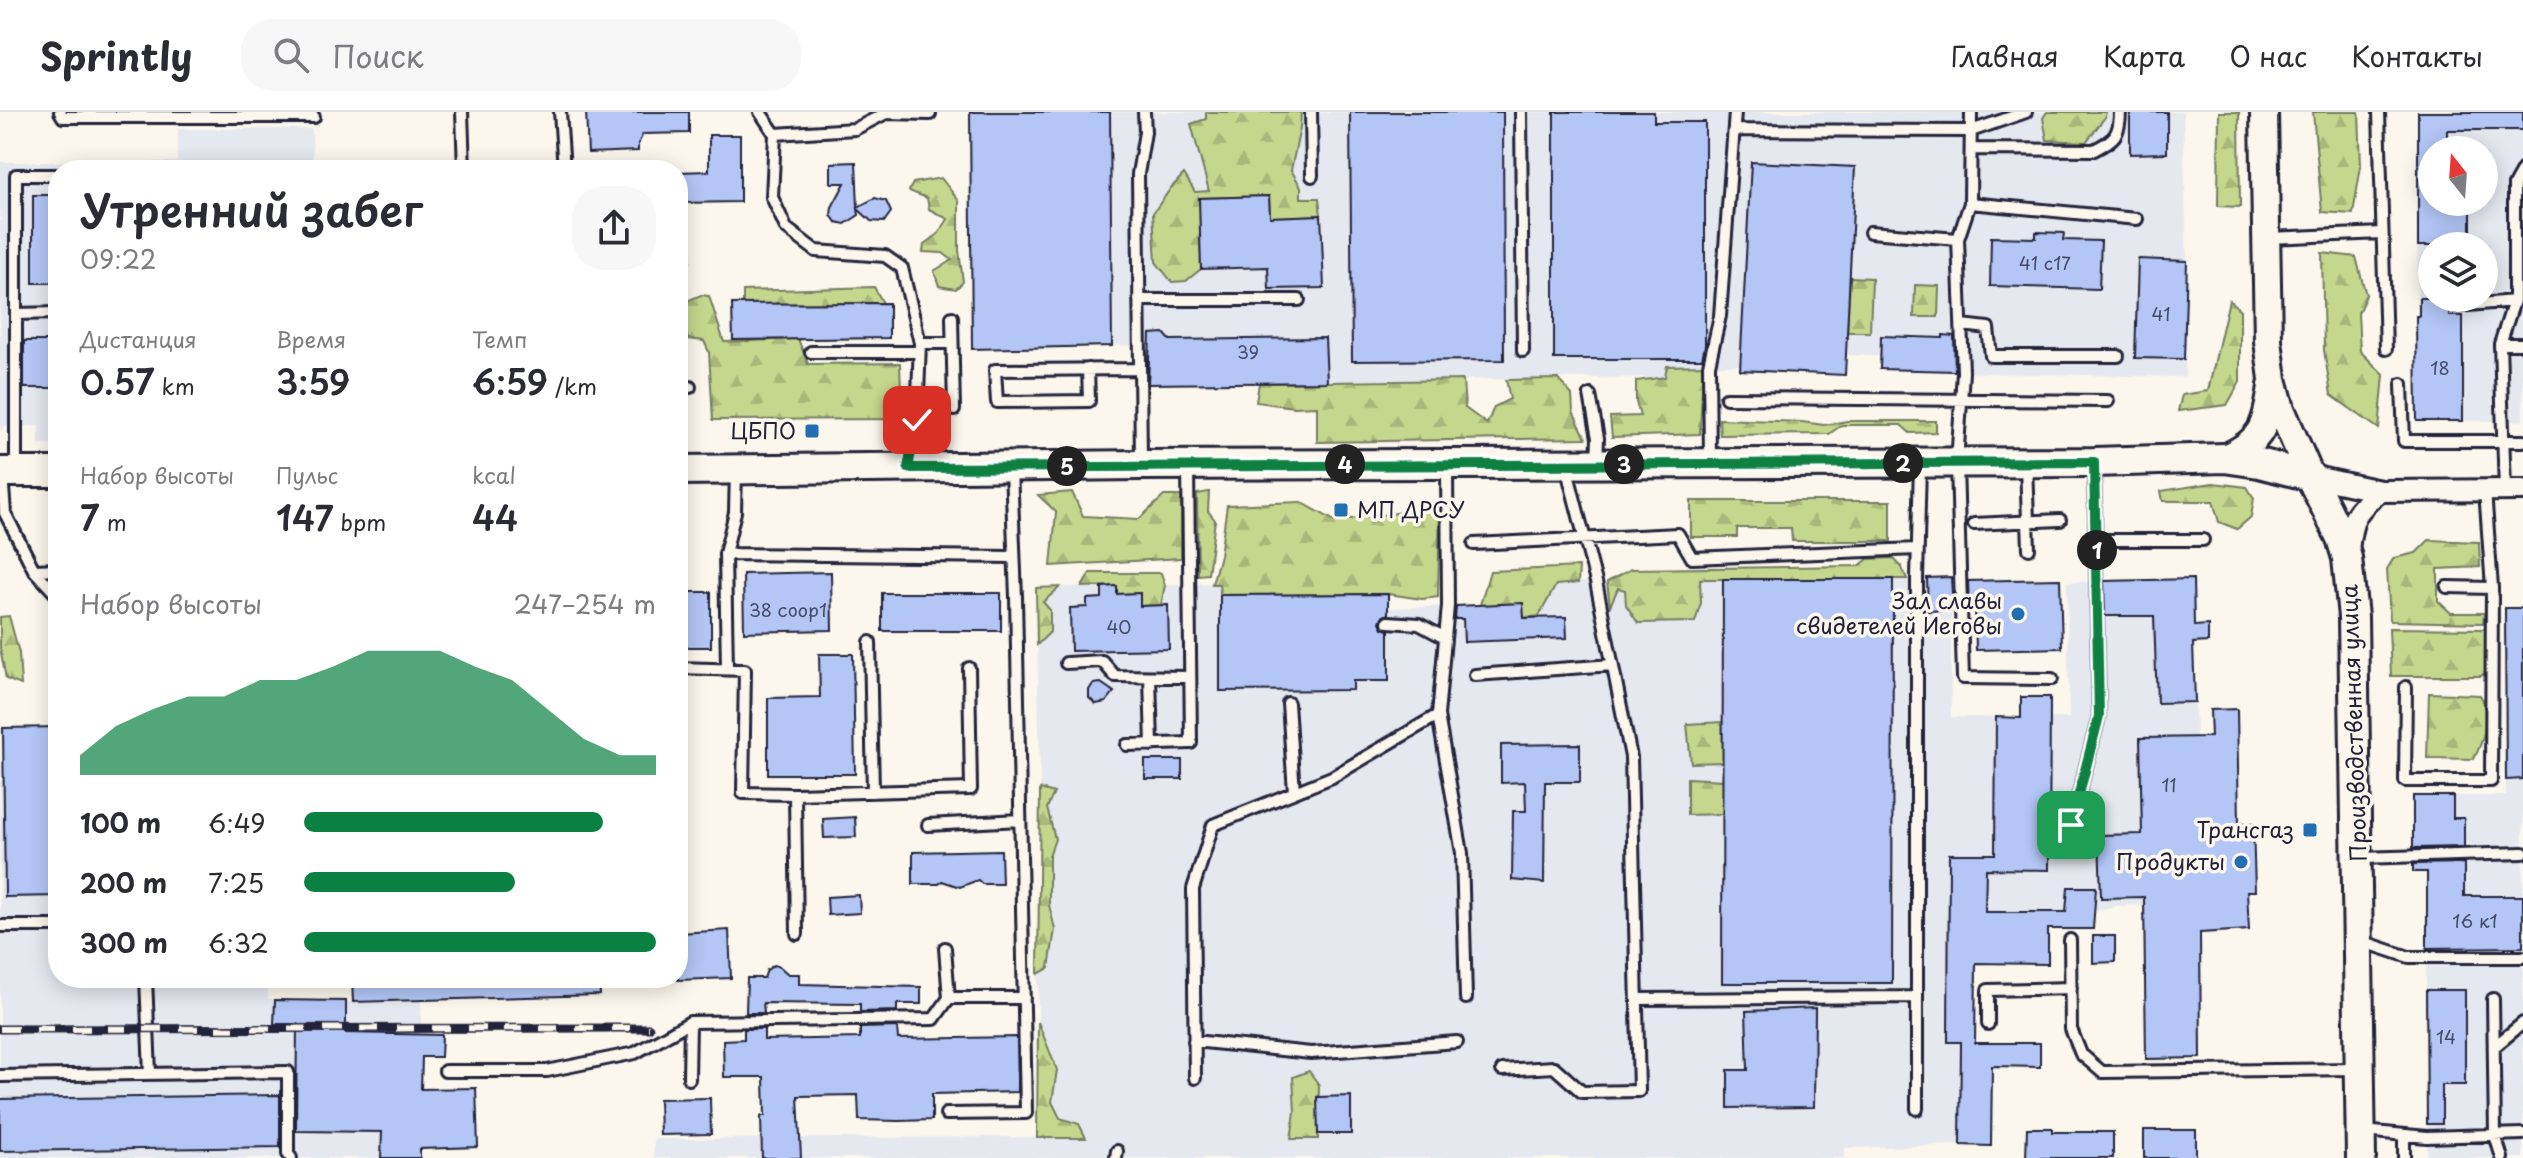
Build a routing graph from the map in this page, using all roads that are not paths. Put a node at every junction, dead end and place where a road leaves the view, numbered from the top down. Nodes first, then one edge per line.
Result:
1 (60, 112) edge
2 (462, 112) edge
3 (560, 112) edge
4 (760, 112) edge
5 (1144, 112) edge
6 (1311, 112) edge
7 (1521, 112) edge
8 (1735, 112) edge
9 (1971, 112) edge
10 (2026, 112) edge
11 (2120, 112) edge
12 (2264, 112) edge
13 (2379, 112) edge
14 (930, 114) dead end
15 (314, 117) dead end
16 (1734, 130) junction
17 (1971, 131) junction
18 (775, 134) junction
19 (1971, 149) junction
20 (464, 160) edge
21 (563, 160) edge
22 (2523, 169) edge
23 (48, 175) edge
24 (1312, 176) dead end
25 (1970, 203) junction
26 (2137, 219) dead end
27 (1870, 232) dead end
28 (2382, 233) junction
29 (1958, 239) junction
30 (2266, 239) junction
31 (1139, 300) junction
32 (1299, 300) dead end
33 (2514, 301) junction
34 (2498, 302) edge
35 (48, 313) edge
36 (16, 314) junction
37 (952, 317) dead end
38 (1962, 325) junction
39 (952, 343) junction
40 (2500, 344) junction
41 (2523, 344) edge
42 (919, 347) junction
43 (2386, 349) dead end
44 (1523, 351) dead end
45 (811, 352) dead end
46 (2118, 356) dead end
47 (1088, 369) junction
48 (1140, 369) junction
49 (2273, 379) junction
50 (2402, 384) dead end
51 (1590, 395) dead end
52 (1726, 398) dead end
53 (1962, 398) junction
54 (2108, 401) dead end
55 (954, 410) dead end
56 (2502, 440) junction
57 (2523, 441) edge
58 (2224, 458) junction
59 (2026, 462) junction
60 (2094, 462) junction
61 (1710, 463) junction
62 (1920, 463) junction
63 (1957, 463) junction
64 (1447, 464) junction
65 (1565, 464) junction
66 (1597, 464) junction
67 (1141, 465) junction
68 (1188, 465) junction
69 (1011, 467) junction
70 (908, 468) junction
71 (736, 469) junction
72 (688, 470) edge
73 (6, 472) edge
74 (48, 472) edge
75 (2310, 476) junction
76 (2504, 490) edge
77 (2380, 491) junction
78 (2, 512) edge
79 (2060, 520) dead end
80 (2028, 521) junction
81 (1974, 524) dead end
82 (1584, 538) junction
83 (2097, 540) junction
84 (2203, 540) dead end
85 (1474, 544) dead end
86 (1917, 549) junction
87 (2029, 549) dead end
88 (725, 554) junction
89 (1014, 557) junction
90 (2347, 558) junction
91 (48, 569) edge
92 (34, 570) junction
93 (48, 585) edge
94 (2447, 587) dead end
95 (2492, 588) junction
96 (1388, 622) dead end
97 (1445, 638) junction
98 (870, 642) dead end
99 (1066, 663) dead end
100 (1613, 665) junction
101 (688, 668) edge
102 (969, 668) dead end
103 (727, 669) junction
104 (1475, 675) dead end
105 (1150, 677) junction
106 (1190, 677) junction
107 (2052, 679) dead end
108 (2406, 687) dead end
109 (1288, 703) dead end
110 (1438, 715) junction
111 (1127, 745) dead end
112 (1152, 745) junction
113 (873, 792) junction
114 (1294, 792) junction
115 (795, 794) junction
116 (1020, 820) junction
117 (928, 825) dead end
118 (2071, 825) dead end
119 (2523, 853) edge
120 (2358, 858) junction
121 (0, 926) edge
122 (48, 926) edge
123 (797, 934) dead end
124 (2070, 940) dead end
125 (2359, 940) junction
126 (945, 948) dead end
127 (2523, 957) edge
128 (146, 988) edge
129 (2071, 988) junction
130 (1917, 997) junction
131 (949, 998) junction
132 (1024, 998) junction
133 (1466, 998) dead end
134 (1637, 999) junction
135 (2493, 999) dead end
136 (690, 1022) junction
137 (2523, 1023) edge
138 (1988, 1024) dead end
139 (1194, 1041) junction
140 (1457, 1042) dead end
141 (2494, 1047) junction
142 (2360, 1069) junction
143 (1502, 1070) dead end
144 (445, 1071) dead end
145 (150, 1074) junction
146 (0, 1076) edge
147 (1195, 1078) dead end
148 (689, 1079) dead end
149 (1917, 1109) dead end
150 (946, 1114) dead end
151 (2523, 1134) edge
152 (2404, 1135) junction
153 (2495, 1135) junction
154 (2361, 1144) edge
155 (291, 1158) edge
156 (2404, 1158) edge
157 (2502, 1158) edge

1 - 15 lane
2 - 20 lane
3 - 21 lane
4 - 18 lane
5 - 31 lane
6 - 24 lane
7 - 44 lane
8 - 16 lane
9 - 17 lane
10 - 17 lane
11 - 19 lane
12 - 30 street, Производственная улица
13 - 28 lane
14 - 18 lane
16 - 17 lane
16 - 61 lane
17 - 19 lane
18 - 42 lane
19 - 25 lane
22 - 33 lane
23 - 36 lane
25 - 26 lane
25 - 29 lane
27 - 29 lane
28 - 30 lane
28 - 43 lane
29 - 38 lane
30 - 49 street, Производственная улица
31 - 32 lane
31 - 48 lane
33 - 34 lane
33 - 40 lane
35 - 36 lane
36 - 73 lane
37 - 39 lane
38 - 46 lane
38 - 53 lane
39 - 42 lane
39 - 55 lane
40 - 41 lane
40 - 56 lane
42 - 45 lane
42 - 70 lane
47 - 47 lane
47 - 48 lane
48 - 67 lane
49 - 58 street
49 - 75 street, Производственная улица
50 - 56 lane
51 - 66 lane
52 - 53 lane
53 - 54 lane
53 - 63 lane
56 - 57 lane
56 - 76 lane
58 - 60 main road
58 - 75 main road
59 - 60 main road
59 - 63 main road
59 - 80 lane
60 - 83 lane
61 - 62 main road
61 - 66 main road
62 - 63 main road
62 - 86 lane
63 - 107 lane
64 - 65 main road
64 - 68 main road
64 - 97 lane
65 - 66 main road
65 - 82 lane
67 - 68 main road
67 - 69 main road
68 - 106 lane
69 - 70 main road
69 - 89 lane
70 - 71 main road
71 - 72 main road
71 - 88 lane
73 - 74 main road
73 - 78 lane
75 - 77 street
75 - 90 main road, Производственная улица
76 - 77 street
76 - 95 lane
77 - 90 street
78 - 92 lane
79 - 80 lane
80 - 81 lane
80 - 87 lane
82 - 85 lane
82 - 86 lane
82 - 100 lane
83 - 84 lane
83 - 118 lane
86 - 130 lane
88 - 89 lane
88 - 103 lane
89 - 116 lane
90 - 120 main road, Производственная улица
91 - 92 lane
92 - 93 lane
94 - 95 lane
95 - 108 lane
96 - 97 lane
97 - 110 lane
98 - 113 lane
99 - 105 lane
100 - 104 lane
100 - 134 lane
101 - 103 lane
102 - 113 lane
103 - 115 lane
105 - 106 lane
105 - 112 lane
106 - 112 lane
109 - 114 lane
110 - 114 lane
110 - 133 lane
111 - 112 lane
113 - 115 lane
114 - 139 lane
115 - 123 lane
116 - 117 lane
116 - 132 lane
119 - 120 lane
120 - 125 main road, Производственная улица
121 - 122 lane
124 - 129 lane
125 - 127 lane
125 - 142 main road, Производственная улица
126 - 131 lane
128 - 145 lane
129 - 138 lane
129 - 142 lane
130 - 134 lane
130 - 149 lane
131 - 132 lane
131 - 136 lane
132 - 150 lane
134 - 143 lane
135 - 141 lane
136 - 144 lane
136 - 148 lane
137 - 141 lane
139 - 140 lane
139 - 147 lane
141 - 153 lane
142 - 154 main road, Производственная улица
145 - 146 lane
145 - 155 lane
151 - 153 lane
152 - 153 lane
152 - 154 lane
152 - 156 lane
153 - 157 lane

